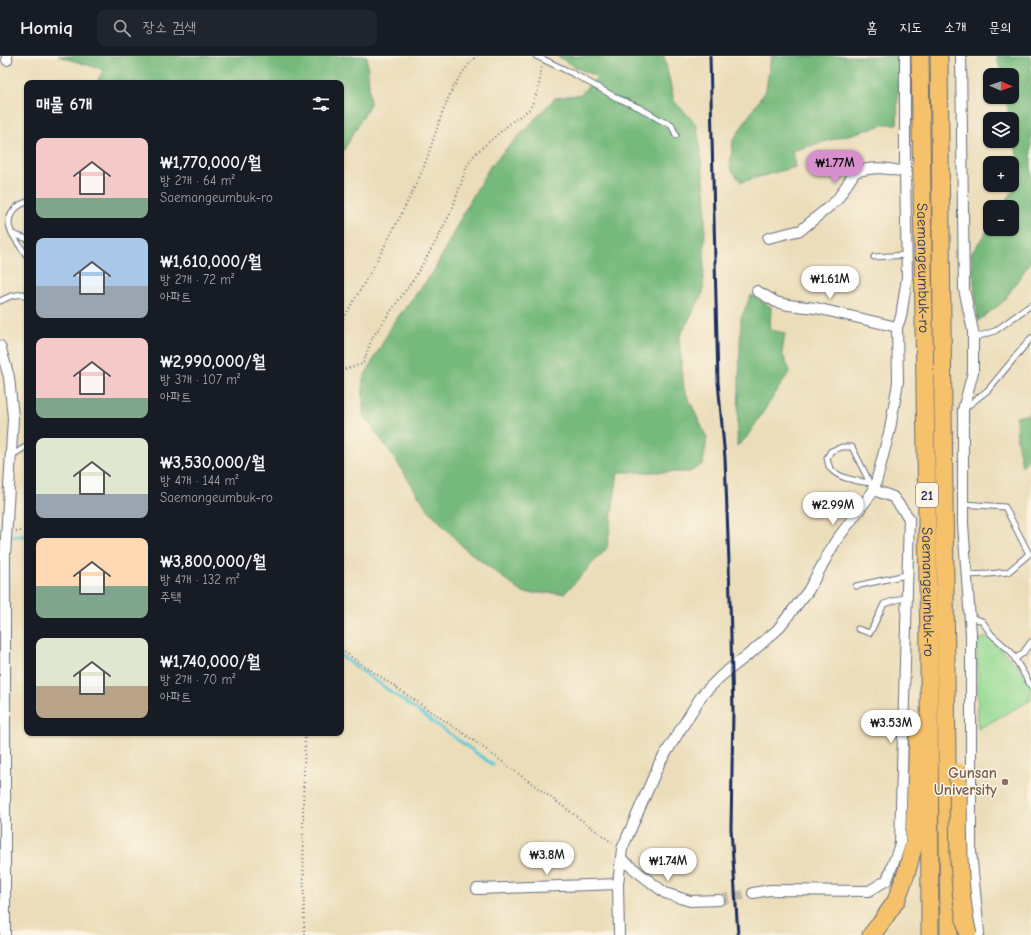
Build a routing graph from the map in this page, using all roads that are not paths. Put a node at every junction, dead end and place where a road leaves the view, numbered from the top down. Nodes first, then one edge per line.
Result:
1 (536, 56) edge
2 (905, 56) edge
3 (920, 56) edge
4 (939, 56) edge
5 (961, 56) edge
6 (676, 135) dead end
7 (905, 172) junction
8 (24, 203) edge
9 (13, 234) junction
10 (24, 238) edge
11 (768, 238) dead end
12 (24, 251) edge
13 (907, 255) junction
14 (874, 257) dead end
15 (757, 291) dead end
16 (24, 294) edge
17 (0, 301) edge
18 (1031, 305) edge
19 (897, 327) junction
20 (973, 338) junction
21 (1031, 338) edge
22 (0, 346) edge
23 (963, 410) junction
24 (24, 448) edge
25 (10, 457) junction
26 (872, 486) junction
27 (963, 504) junction
28 (967, 575) junction
29 (906, 576) junction
30 (856, 586) dead end
31 (906, 598) junction
32 (970, 617) junction
33 (858, 629) dead end
34 (1031, 642) edge
35 (929, 650) junction
36 (1015, 659) junction
37 (1031, 686) edge
38 (946, 698) junction
39 (621, 854) junction
40 (618, 884) junction
41 (477, 889) dead end
42 (753, 893) tunnel mouth
43 (719, 900) tunnel mouth
44 (974, 934) edge
45 (5, 935) edge
46 (619, 935) edge
47 (871, 935) edge
48 (930, 935) edge
49 (949, 935) edge

1 - 6 lane
2 - 7 street
3 - 35 highway, Saemangeumbuk-ro / 21
4 - 38 highway, Saemangeumbuk-ro / 21
5 - 20 street
7 - 11 street
7 - 13 street
8 - 9 lane
9 - 10 lane
9 - 12 lane
13 - 14 lane
13 - 19 street
15 - 19 street
16 - 17 lane
18 - 20 lane
19 - 26 street
20 - 23 street
21 - 23 lane
22 - 25 street
23 - 27 street
24 - 25 lane
25 - 45 street
26 - 26 lane
26 - 29 street
26 - 39 street
27 - 28 street
27 - 28 lane
28 - 32 street
29 - 30 lane
29 - 31 street
31 - 33 lane
31 - 42 street
32 - 36 lane
32 - 44 street
34 - 36 lane
35 - 47 highway
35 - 48 highway, Saemangeumbuk-ro / 21
36 - 37 lane
38 - 44 highway, bridge
38 - 49 highway, Saemangeumbuk-ro / 21
39 - 40 street
39 - 43 street
40 - 41 street
40 - 46 street

